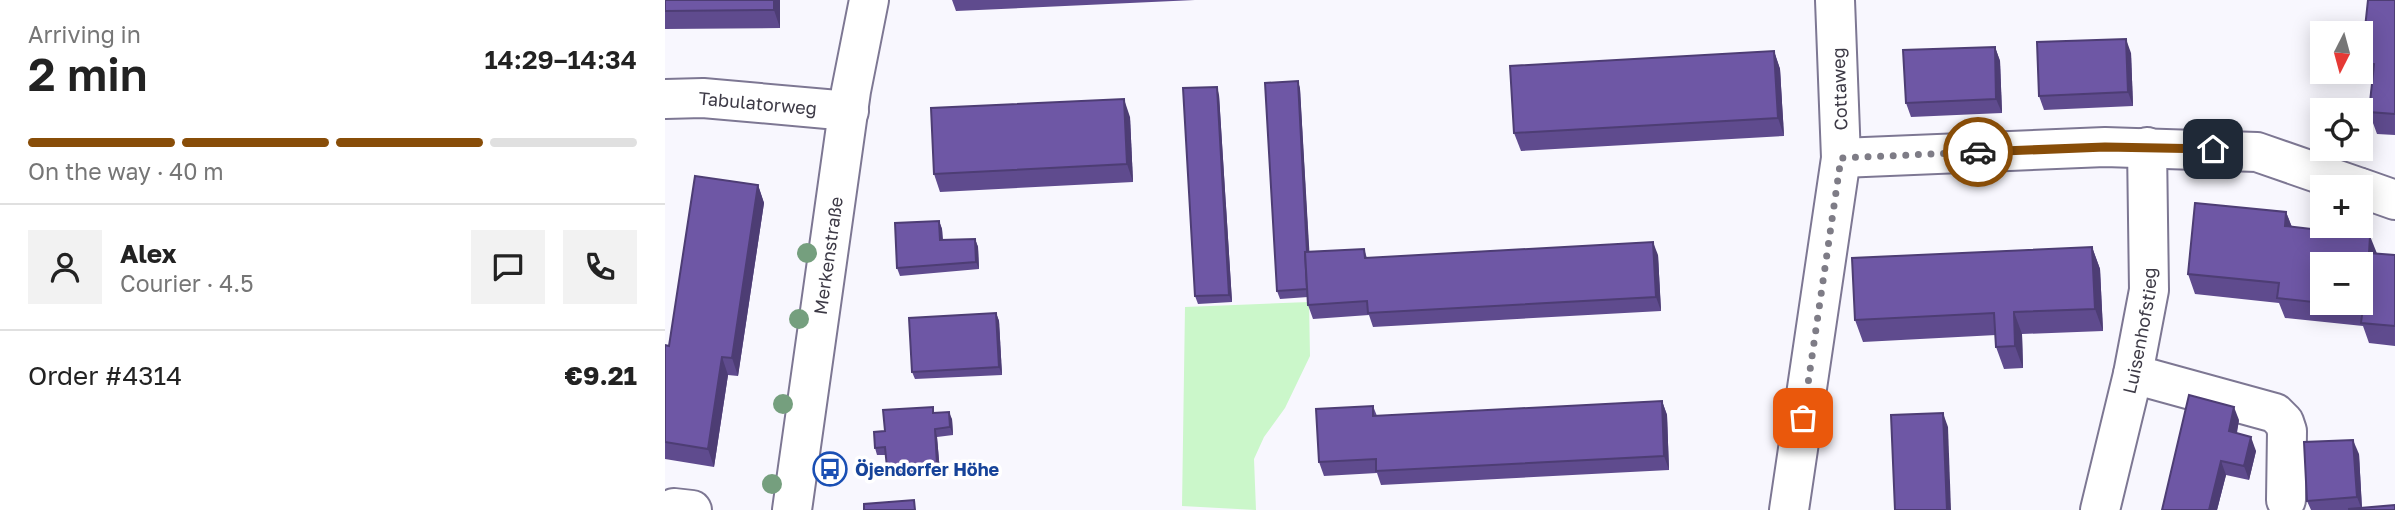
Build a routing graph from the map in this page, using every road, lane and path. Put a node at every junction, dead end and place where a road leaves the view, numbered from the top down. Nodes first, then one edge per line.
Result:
1 (869, 0) edge
2 (1835, 0) edge
3 (665, 99) edge
4 (849, 111) junction
5 (2147, 147) junction
6 (1841, 158) junction
7 (2322, 175) edge
8 (2373, 193) edge
9 (2395, 200) edge
10 (2133, 374) junction
11 (2286, 500) dead end
12 (792, 510) edge
13 (1789, 510) edge
14 (2100, 510) edge

1 - 4 street, Merkenstraße
2 - 6 street, Cottaweg
3 - 4 street, Tabulatorweg
4 - 12 street, Merkenstraße
5 - 6 street
5 - 7 street
5 - 10 street, Luisenhofstieg
6 - 13 street, Cottaweg
8 - 9 street
10 - 11 street
10 - 14 street, Luisenhofstieg

